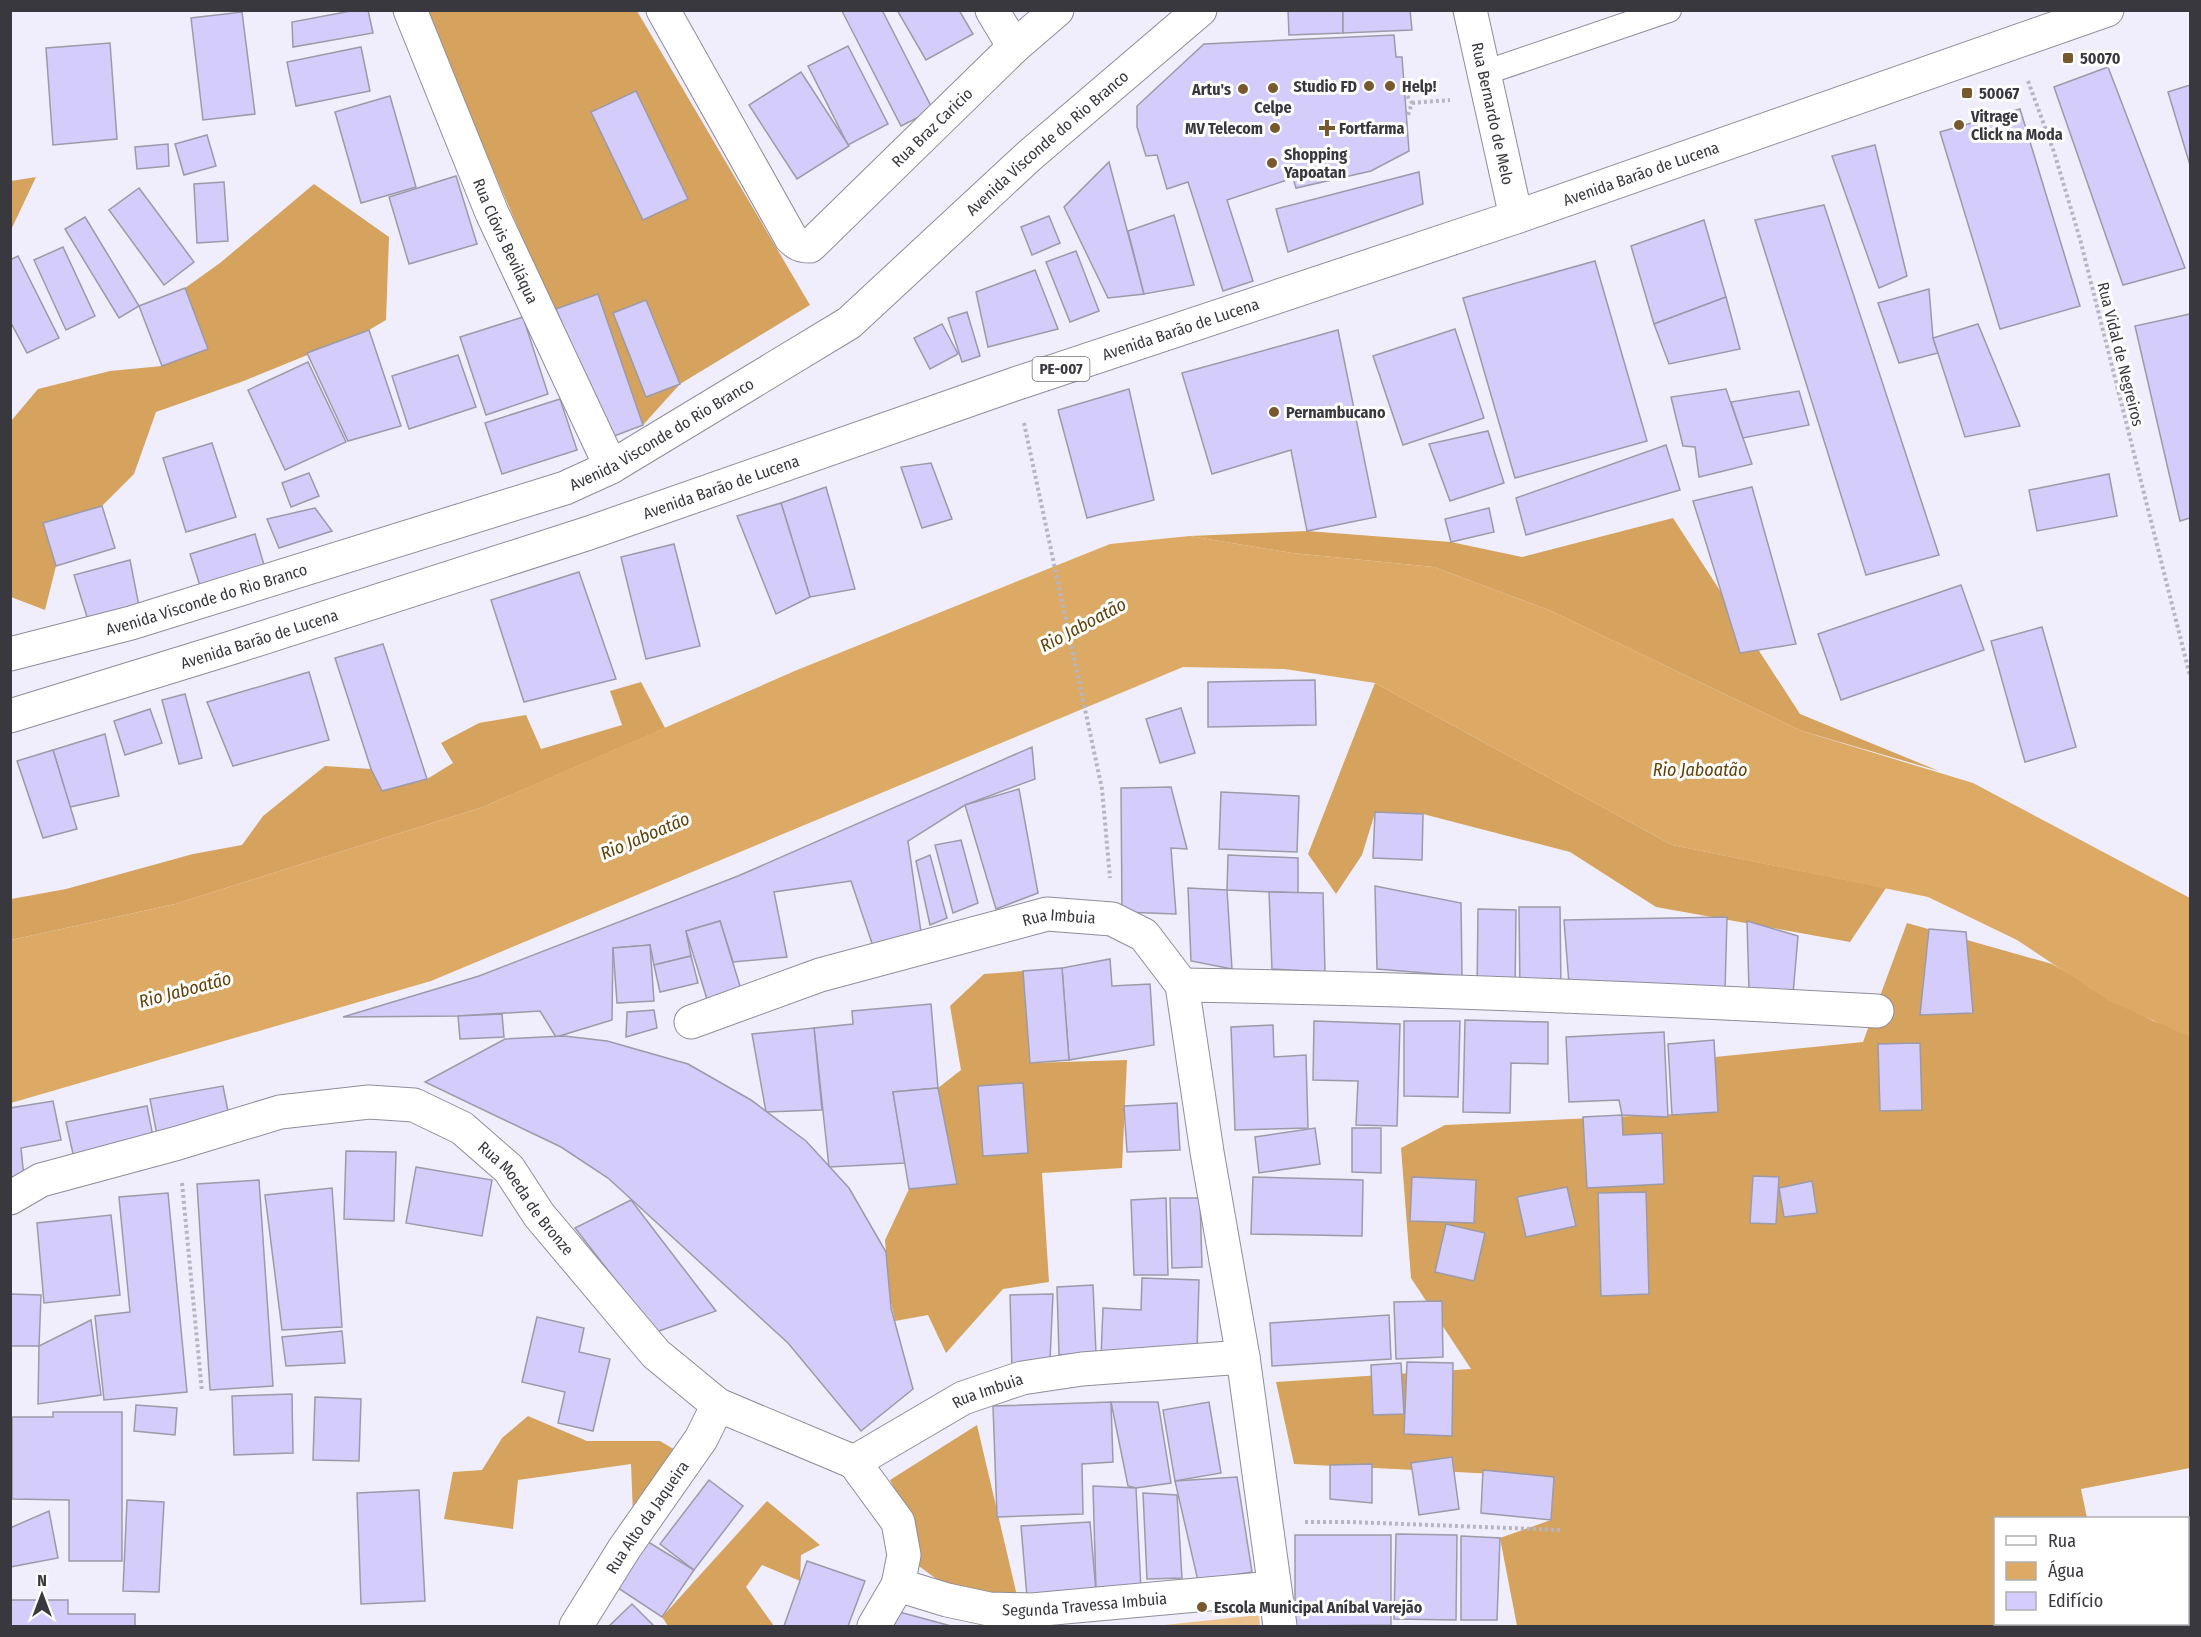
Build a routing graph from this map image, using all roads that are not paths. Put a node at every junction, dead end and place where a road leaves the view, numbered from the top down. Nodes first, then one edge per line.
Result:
1 (410, 10) edge
2 (663, 10) edge
3 (992, 10) edge
4 (1058, 10) edge
5 (1200, 10) edge
6 (1470, 10) edge
7 (1669, 10) edge
8 (2107, 10) edge
9 (1014, 47) junction
10 (1484, 73) junction
11 (1516, 217) junction
12 (611, 467) junction
13 (10, 654) edge
14 (10, 716) edge
15 (1182, 985) junction
16 (1877, 1011) dead end
17 (691, 1022) dead end
18 (10, 1198) edge
19 (1244, 1357) junction
20 (718, 1405) junction
21 (854, 1462) junction
22 (898, 1585) junction
23 (1274, 1588) junction
24 (576, 1626) edge
25 (874, 1626) edge
26 (1280, 1626) edge

1 - 12 street, Rua Clóvis Beviláqua
2 - 9 street, Rua Braz Caricio
3 - 9 street
4 - 9 street, Rua Braz Caricio
5 - 12 street, Avenida Visconde do Rio Branco
6 - 10 street, Rua Bernardo de Melo
7 - 10 lane
8 - 11 street, Avenida Barão de Lucena / PE-007
10 - 11 street, Rua Bernardo de Melo
11 - 14 street, Avenida Barão de Lucena / PE-007
12 - 13 street, Avenida Visconde do Rio Branco
15 - 16 street
15 - 17 street, Rua Imbuia
15 - 19 street, Rua Imbuia
18 - 20 street, Rua Moeda de Bronze
19 - 21 street, Rua Imbuia
19 - 23 street, Rua Imbuia
20 - 21 street, Rua Moeda de Bronze
20 - 24 street, Rua Alto da Jaqueira
21 - 22 street
22 - 23 street, Segunda Travessa Imbuia
22 - 25 street
23 - 26 street, Rua Imbuia

